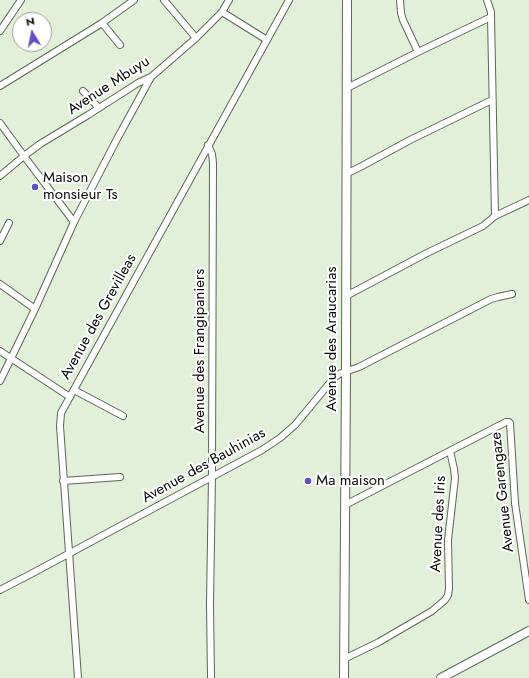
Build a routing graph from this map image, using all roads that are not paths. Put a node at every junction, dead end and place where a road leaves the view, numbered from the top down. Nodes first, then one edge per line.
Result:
1 (21, 0) edge
2 (134, 0) edge
3 (164, 0) edge
4 (229, 0) edge
5 (288, 0) edge
6 (347, 0) edge
7 (400, 0) edge
8 (487, 0) edge
9 (222, 12) junction
10 (491, 17) junction
11 (102, 23) junction
12 (0, 31) edge
13 (196, 38) junction
14 (267, 40) junction
15 (120, 44) dead end
16 (418, 52) junction
17 (151, 77) junction
18 (0, 86) edge
19 (347, 88) junction
20 (83, 91) dead end
21 (492, 100) junction
22 (99, 108) junction
23 (0, 124) edge
24 (208, 145) junction
25 (24, 156) junction
26 (346, 174) junction
27 (0, 176) edge
28 (529, 200) edge
29 (495, 216) junction
30 (74, 222) junction
31 (9, 223) dead end
32 (0, 241) edge
33 (0, 284) edge
34 (512, 294) dead end
35 (346, 296) junction
36 (35, 309) junction
37 (0, 351) edge
38 (11, 358) junction
39 (346, 372) junction
40 (0, 381) edge
41 (74, 390) junction
42 (70, 397) junction
43 (123, 416) dead end
44 (450, 451) junction
45 (212, 476) junction
46 (120, 477) dead end
47 (63, 481) junction
48 (345, 505) junction
49 (68, 554) junction
50 (0, 590) edge
51 (529, 600) edge
52 (529, 631) edge
53 (344, 659) junction
54 (446, 677) edge
55 (78, 678) edge
56 (211, 678) edge
57 (344, 678) edge

1 - 12 street
2 - 11 street
3 - 13 street
4 - 9 street, Avenue Mbuyu
5 - 14 street, Avenue des Grevilleas
6 - 19 street, Avenue des Araucarias
7 - 16 street
8 - 10 street
9 - 13 street, Avenue Mbuyu
9 - 14 street
10 - 16 street
10 - 21 street
11 - 15 street
11 - 18 street
13 - 17 street, Avenue Mbuyu
14 - 24 street, Avenue des Grevilleas
16 - 19 street
17 - 22 street, Avenue Mbuyu
17 - 30 street
19 - 26 street, Avenue des Araucarias
20 - 22 street
21 - 26 street
21 - 29 street
22 - 25 street, Avenue Mbuyu
23 - 25 street
24 - 41 street, Avenue des Grevilleas
24 - 45 street, Avenue des Frangipaniers
25 - 27 street, Avenue Mbuyu
25 - 30 street
26 - 35 street, Avenue des Araucarias
28 - 29 street
29 - 35 street
30 - 36 street
31 - 32 street
33 - 36 street
34 - 39 street, Avenue des Bauhinias
35 - 39 street, Avenue des Araucarias
36 - 38 street
37 - 38 street
38 - 40 street
38 - 42 street
39 - 45 street, Avenue des Bauhinias
39 - 48 street, Avenue des Araucarias
41 - 42 street, Avenue des Grevilleas
41 - 43 street
42 - 47 street, Avenue des Grevilleas
44 - 48 street, Avenue Garengaze
44 - 51 street, Avenue Garengaze
44 - 53 street, Avenue des Iris
45 - 49 street, Avenue des Bauhinias
45 - 56 street, Avenue des Frangipaniers
46 - 47 street
47 - 49 street, Avenue des Grevilleas
48 - 53 street, Avenue des Araucarias
49 - 50 street, Avenue des Bauhinias
49 - 55 street, Avenue des Grevilleas
52 - 54 street
53 - 57 street, Avenue des Araucarias

